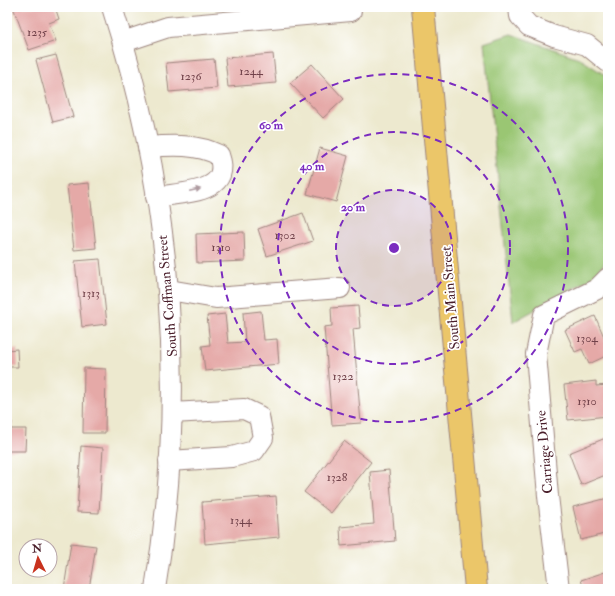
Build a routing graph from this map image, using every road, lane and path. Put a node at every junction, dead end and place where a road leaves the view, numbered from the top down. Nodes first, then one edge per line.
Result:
1 (112, 7) edge
2 (351, 7) edge
3 (423, 7) edge
4 (519, 7) edge
5 (246, 14) edge
6 (123, 42) junction
7 (608, 62) edge
8 (148, 147) junction
9 (156, 197) junction
10 (608, 278) edge
11 (340, 288) dead end
12 (168, 290) junction
13 (172, 413) junction
14 (169, 461) junction
15 (155, 589) edge
16 (476, 589) edge
17 (559, 589) edge

1 - 6 street, South Coffman Street
2 - 5 street
3 - 16 main road, South Main Street
4 - 7 street
5 - 6 street
6 - 8 street, South Coffman Street
8 - 9 street, South Coffman Street
9 -> 8 street
9 - 12 street, South Coffman Street
10 - 17 street, Carriage Drive
11 - 12 street
12 - 13 street, South Coffman Street
13 - 14 street, South Coffman Street
13 - 14 street
14 - 15 street, South Coffman Street

